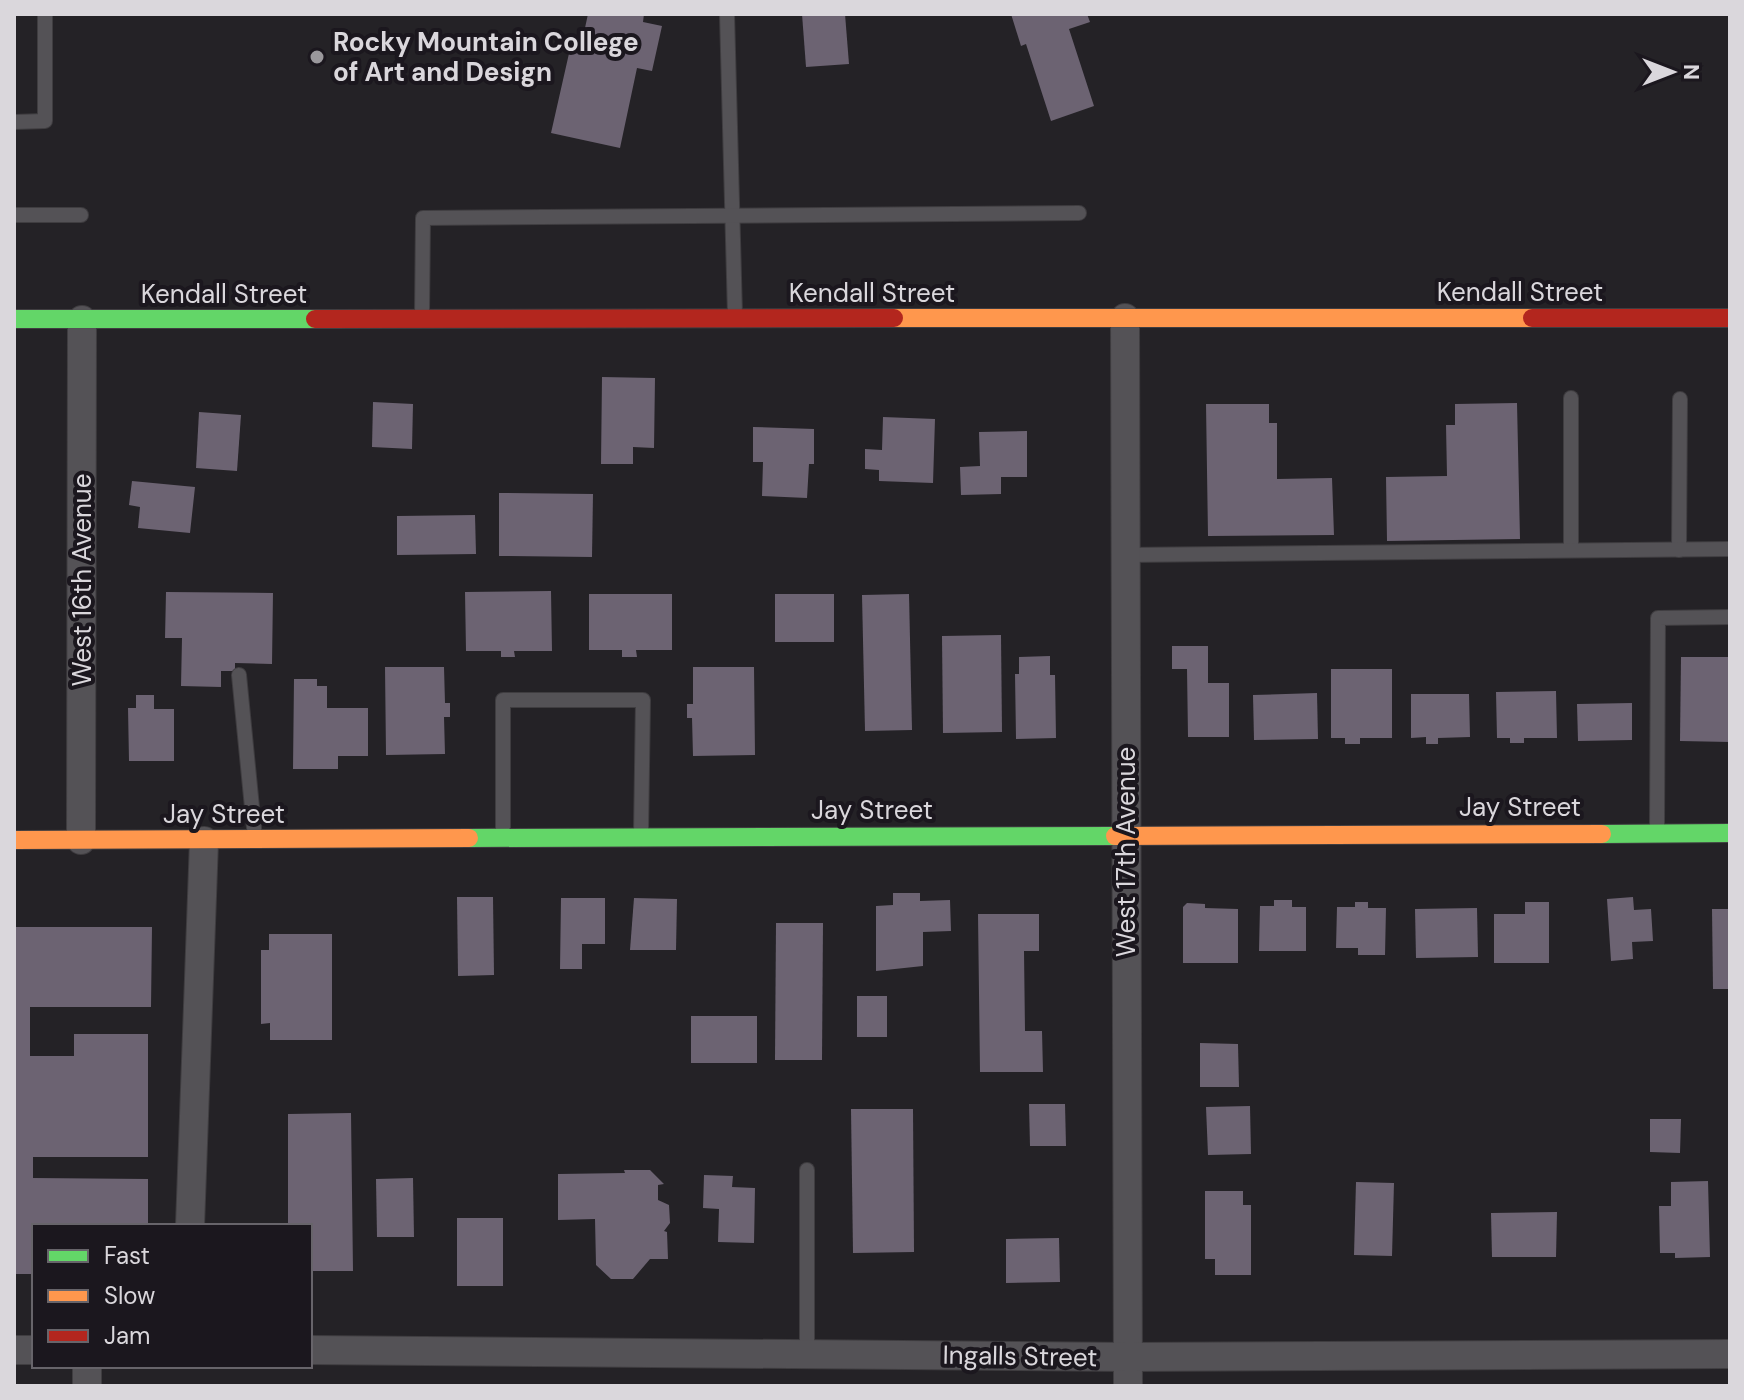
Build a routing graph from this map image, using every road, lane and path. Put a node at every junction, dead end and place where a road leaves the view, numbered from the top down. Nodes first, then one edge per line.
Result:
1 (45, 14) edge
2 (727, 14) edge
3 (14, 122) edge
4 (1079, 213) dead end
5 (14, 215) edge
6 (81, 215) dead end
7 (731, 215) junction
8 (1125, 318) junction
9 (1730, 318) edge
10 (14, 319) edge
11 (422, 319) junction
12 (735, 319) junction
13 (82, 320) junction
14 (1571, 398) dead end
15 (1680, 399) dead end
16 (1730, 549) edge
17 (1571, 550) junction
18 (1679, 550) junction
19 (1125, 555) junction
20 (1730, 617) edge
21 (239, 675) dead end
22 (1657, 833) junction
23 (1730, 833) edge
24 (1126, 835) junction
25 (641, 838) junction
26 (503, 839) junction
27 (14, 840) edge
28 (81, 840) junction
29 (256, 840) junction
30 (204, 841) junction
31 (807, 1170) dead end
32 (190, 1224) edge
33 (312, 1350) edge
34 (807, 1354) junction
35 (1730, 1354) edge
36 (1129, 1357) junction
37 (1128, 1386) edge

1 - 3 lane
2 - 7 lane
4 - 7 lane
5 - 6 lane
7 - 11 lane
7 - 12 lane
8 - 9 street, Kendall Street
8 - 12 street, Kendall Street
8 - 19 street, West 17th Avenue
10 - 13 street, Kendall Street
11 - 12 street, Kendall Street
11 - 13 street, Kendall Street
13 - 28 street, West 16th Avenue
14 - 17 lane
15 - 18 lane
16 - 18 lane
17 - 18 lane
17 - 19 lane
19 - 24 street, West 17th Avenue
20 - 22 lane
21 - 29 lane
22 - 23 street, Jay Street
22 - 24 street, Jay Street
24 - 25 street, Jay Street
24 - 36 street, West 17th Avenue
25 - 26 street, Jay Street
25 - 26 lane
26 - 29 street, Jay Street
27 - 28 street, Jay Street
28 - 30 street, Jay Street
29 - 30 street, Jay Street
30 - 32 street
31 - 34 lane
33 - 34 street, Ingalls Street
34 - 36 street, Ingalls Street
35 - 36 street, Ingalls Street
36 - 37 street, West 17th Avenue

